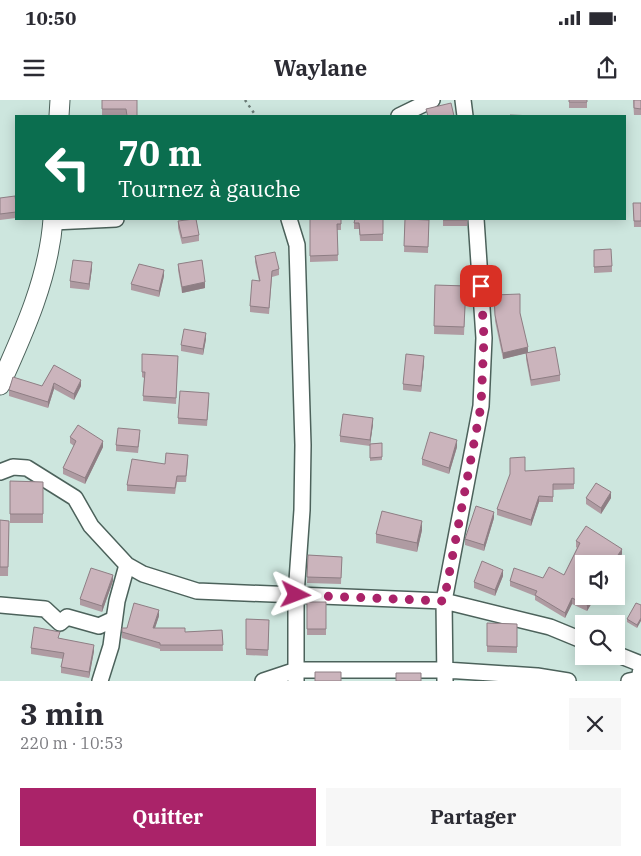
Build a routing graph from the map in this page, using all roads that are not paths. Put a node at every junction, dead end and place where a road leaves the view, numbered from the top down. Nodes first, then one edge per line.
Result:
1 (60, 100) edge
2 (432, 100) edge
3 (463, 100) edge
4 (59, 115) edge
5 (401, 115) edge
6 (465, 115) edge
7 (53, 220) edge
8 (289, 220) edge
9 (476, 220) edge
10 (0, 385) edge
11 (0, 472) edge
12 (127, 565) junction
13 (296, 595) junction
14 (117, 601) junction
15 (444, 601) junction
16 (0, 605) edge
17 (575, 637) edge
18 (625, 658) edge
19 (641, 664) edge
20 (641, 669) edge
21 (445, 675) edge
22 (296, 676) edge
23 (100, 681) edge
24 (263, 681) edge
25 (568, 681) edge
26 (629, 681) edge

1 - 4 main road
2 - 5 street
3 - 6 street
7 - 10 main road
8 - 13 street
9 - 15 street
11 - 12 street
12 - 13 street
12 - 14 street
13 - 15 street
13 - 22 street
14 - 16 street
14 - 23 street
15 - 17 street
15 - 21 street
18 - 19 street
20 - 26 street
21 - 22 street
21 - 25 street
22 - 24 street

